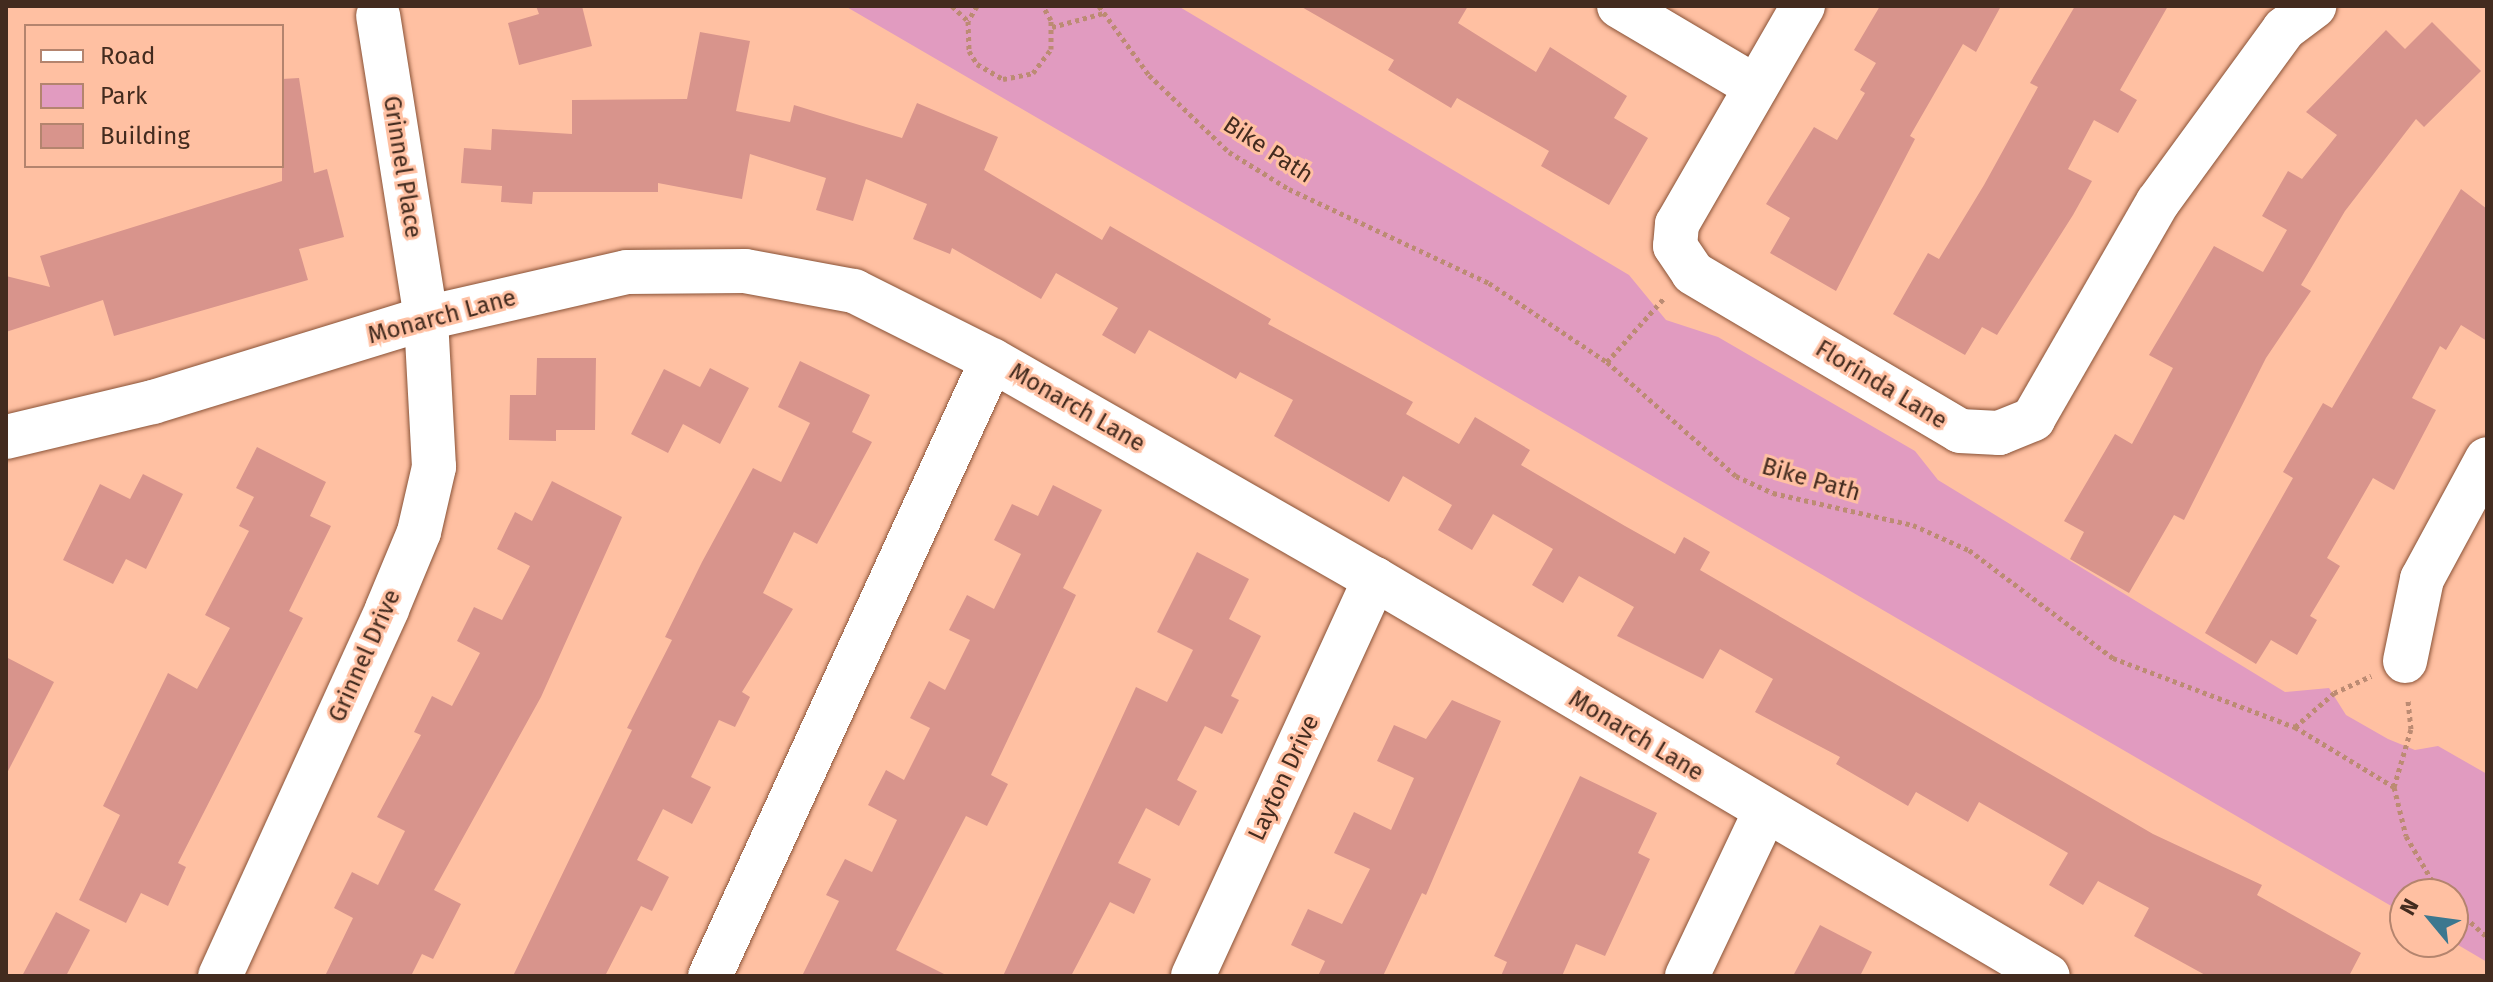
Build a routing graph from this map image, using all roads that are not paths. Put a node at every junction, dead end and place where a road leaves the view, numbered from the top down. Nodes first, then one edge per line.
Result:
1 (1619, 6) edge
2 (1803, 6) edge
3 (2314, 6) edge
4 (378, 16) dead end
5 (1756, 87) junction
6 (426, 318) junction
7 (992, 360) junction
8 (6, 437) edge
9 (2487, 459) edge
10 (1375, 579) junction
11 (2405, 661) road end
12 (1764, 814) junction
13 (220, 976) edge
14 (710, 976) edge
15 (1193, 976) edge
16 (1687, 976) edge
17 (2048, 976) edge

1 - 5 street
2 - 5 street
3 - 5 street, Florinda Lane
4 - 6 street, Grinnel Place
6 - 7 street, Monarch Lane
6 - 8 street, Monarch Lane
6 - 13 street, Grinnel Drive
7 - 10 street, Monarch Lane
7 - 14 street
9 - 11 street
10 - 12 street, Monarch Lane
10 - 15 street, Layton Drive
12 - 16 street
12 - 17 street, Monarch Lane

